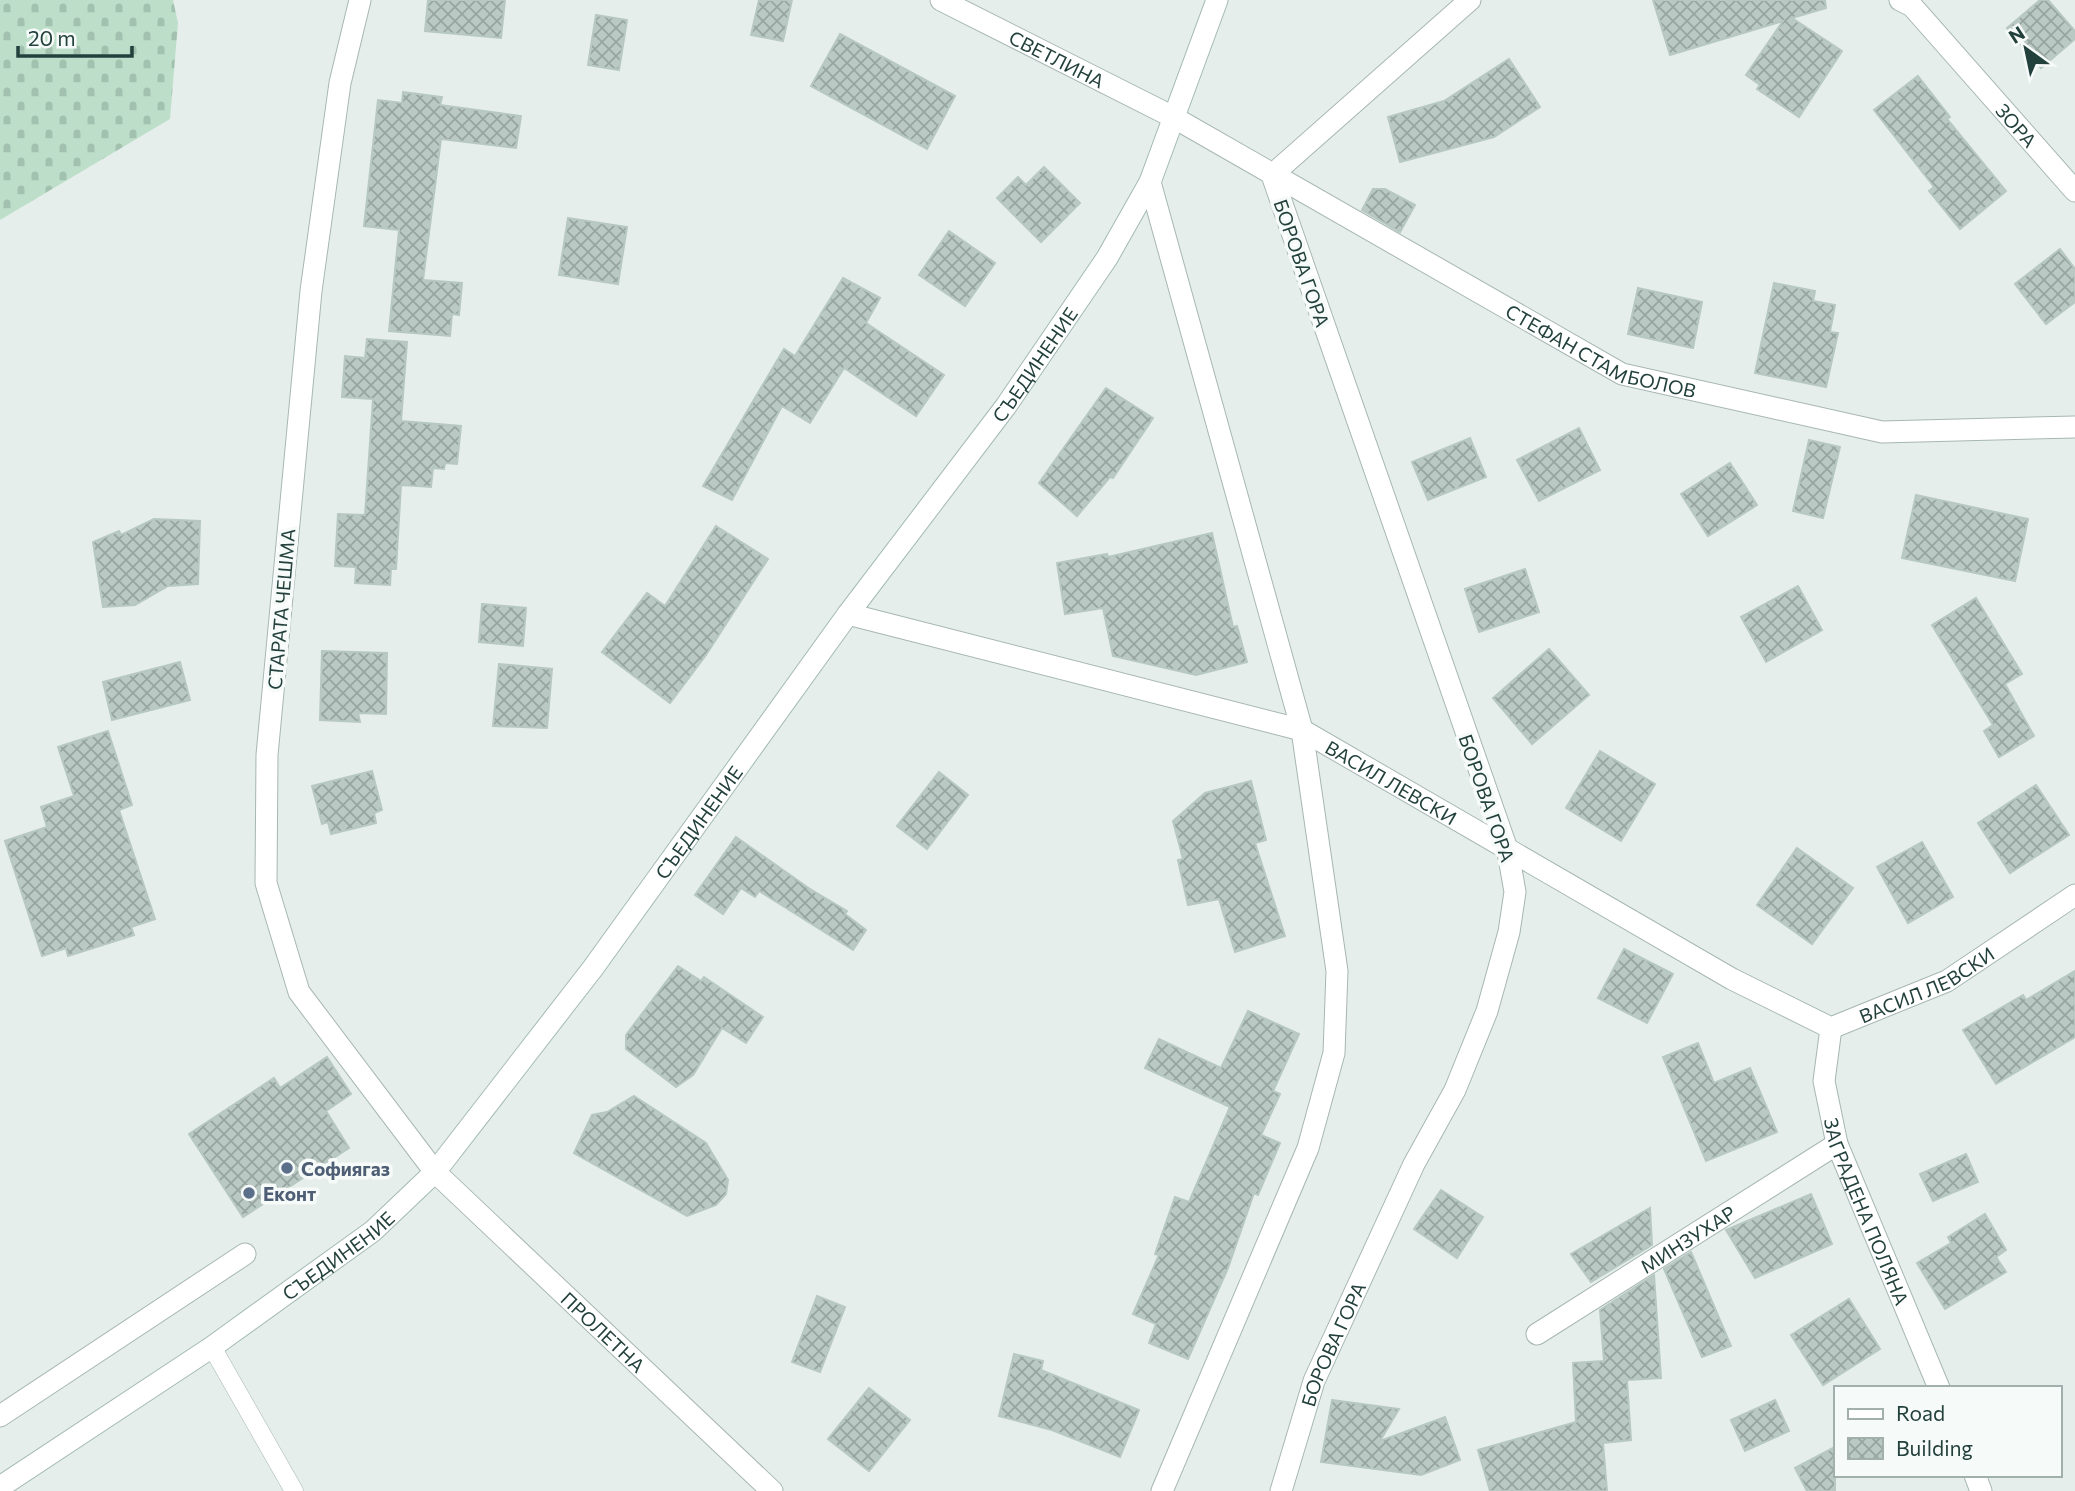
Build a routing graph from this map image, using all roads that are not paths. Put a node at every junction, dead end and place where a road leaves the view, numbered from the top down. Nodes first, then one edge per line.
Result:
1 (360, 0) edge
2 (941, 0) edge
3 (1217, 0) edge
4 (1469, 0) edge
5 (1911, 2) edge
6 (1173, 117) junction
7 (1272, 175) junction
8 (1150, 182) junction
9 (2075, 191) edge
10 (2075, 427) edge
11 (848, 614) junction
12 (1302, 730) junction
13 (1508, 852) junction
14 (2075, 895) edge
15 (1831, 1028) junction
16 (1838, 1144) junction
17 (435, 1172) junction
18 (245, 1254) dead end
19 (1537, 1334) dead end
20 (212, 1347) junction
21 (1938, 1386) edge
22 (0, 1416) edge
23 (0, 1487) edge
24 (294, 1491) edge
25 (772, 1491) edge
26 (1162, 1491) edge
27 (1281, 1491) edge

1 - 17 street, СТАРАТА ЧЕШМА
2 - 6 street, СВЕТЛИНА
3 - 6 street, СЪЕДИНЕНИЕ
4 - 7 street
5 - 9 street, ЗОРА
6 - 7 street, СТЕФАН СТАМБОЛОВ
6 - 8 street, СЪЕДИНЕНИЕ
7 - 10 street, СТЕФАН СТАМБОЛОВ
7 - 13 street, БОРОВА ГОРА
8 - 11 street, СЪЕДИНЕНИЕ
8 - 12 street
11 - 12 street, ВАСИЛ ЛЕВСКИ
11 - 17 street, СЪЕДИНЕНИЕ
12 - 13 street, ВАСИЛ ЛЕВСКИ
12 - 26 street
13 - 15 street, ВАСИЛ ЛЕВСКИ
13 - 27 street, БОРОВА ГОРА
14 - 15 street, ВАСИЛ ЛЕВСКИ
15 - 16 street, ЗАГРАДЕНА ПОЛЯНА
16 - 19 street, МИНЗУХАР
16 - 21 street, ЗАГРАДЕНА ПОЛЯНА
17 - 20 street, СЪЕДИНЕНИЕ
17 - 25 street, ПРОЛЕТНА
18 - 22 street
20 - 23 street, СЪЕДИНЕНИЕ
20 - 24 lane

